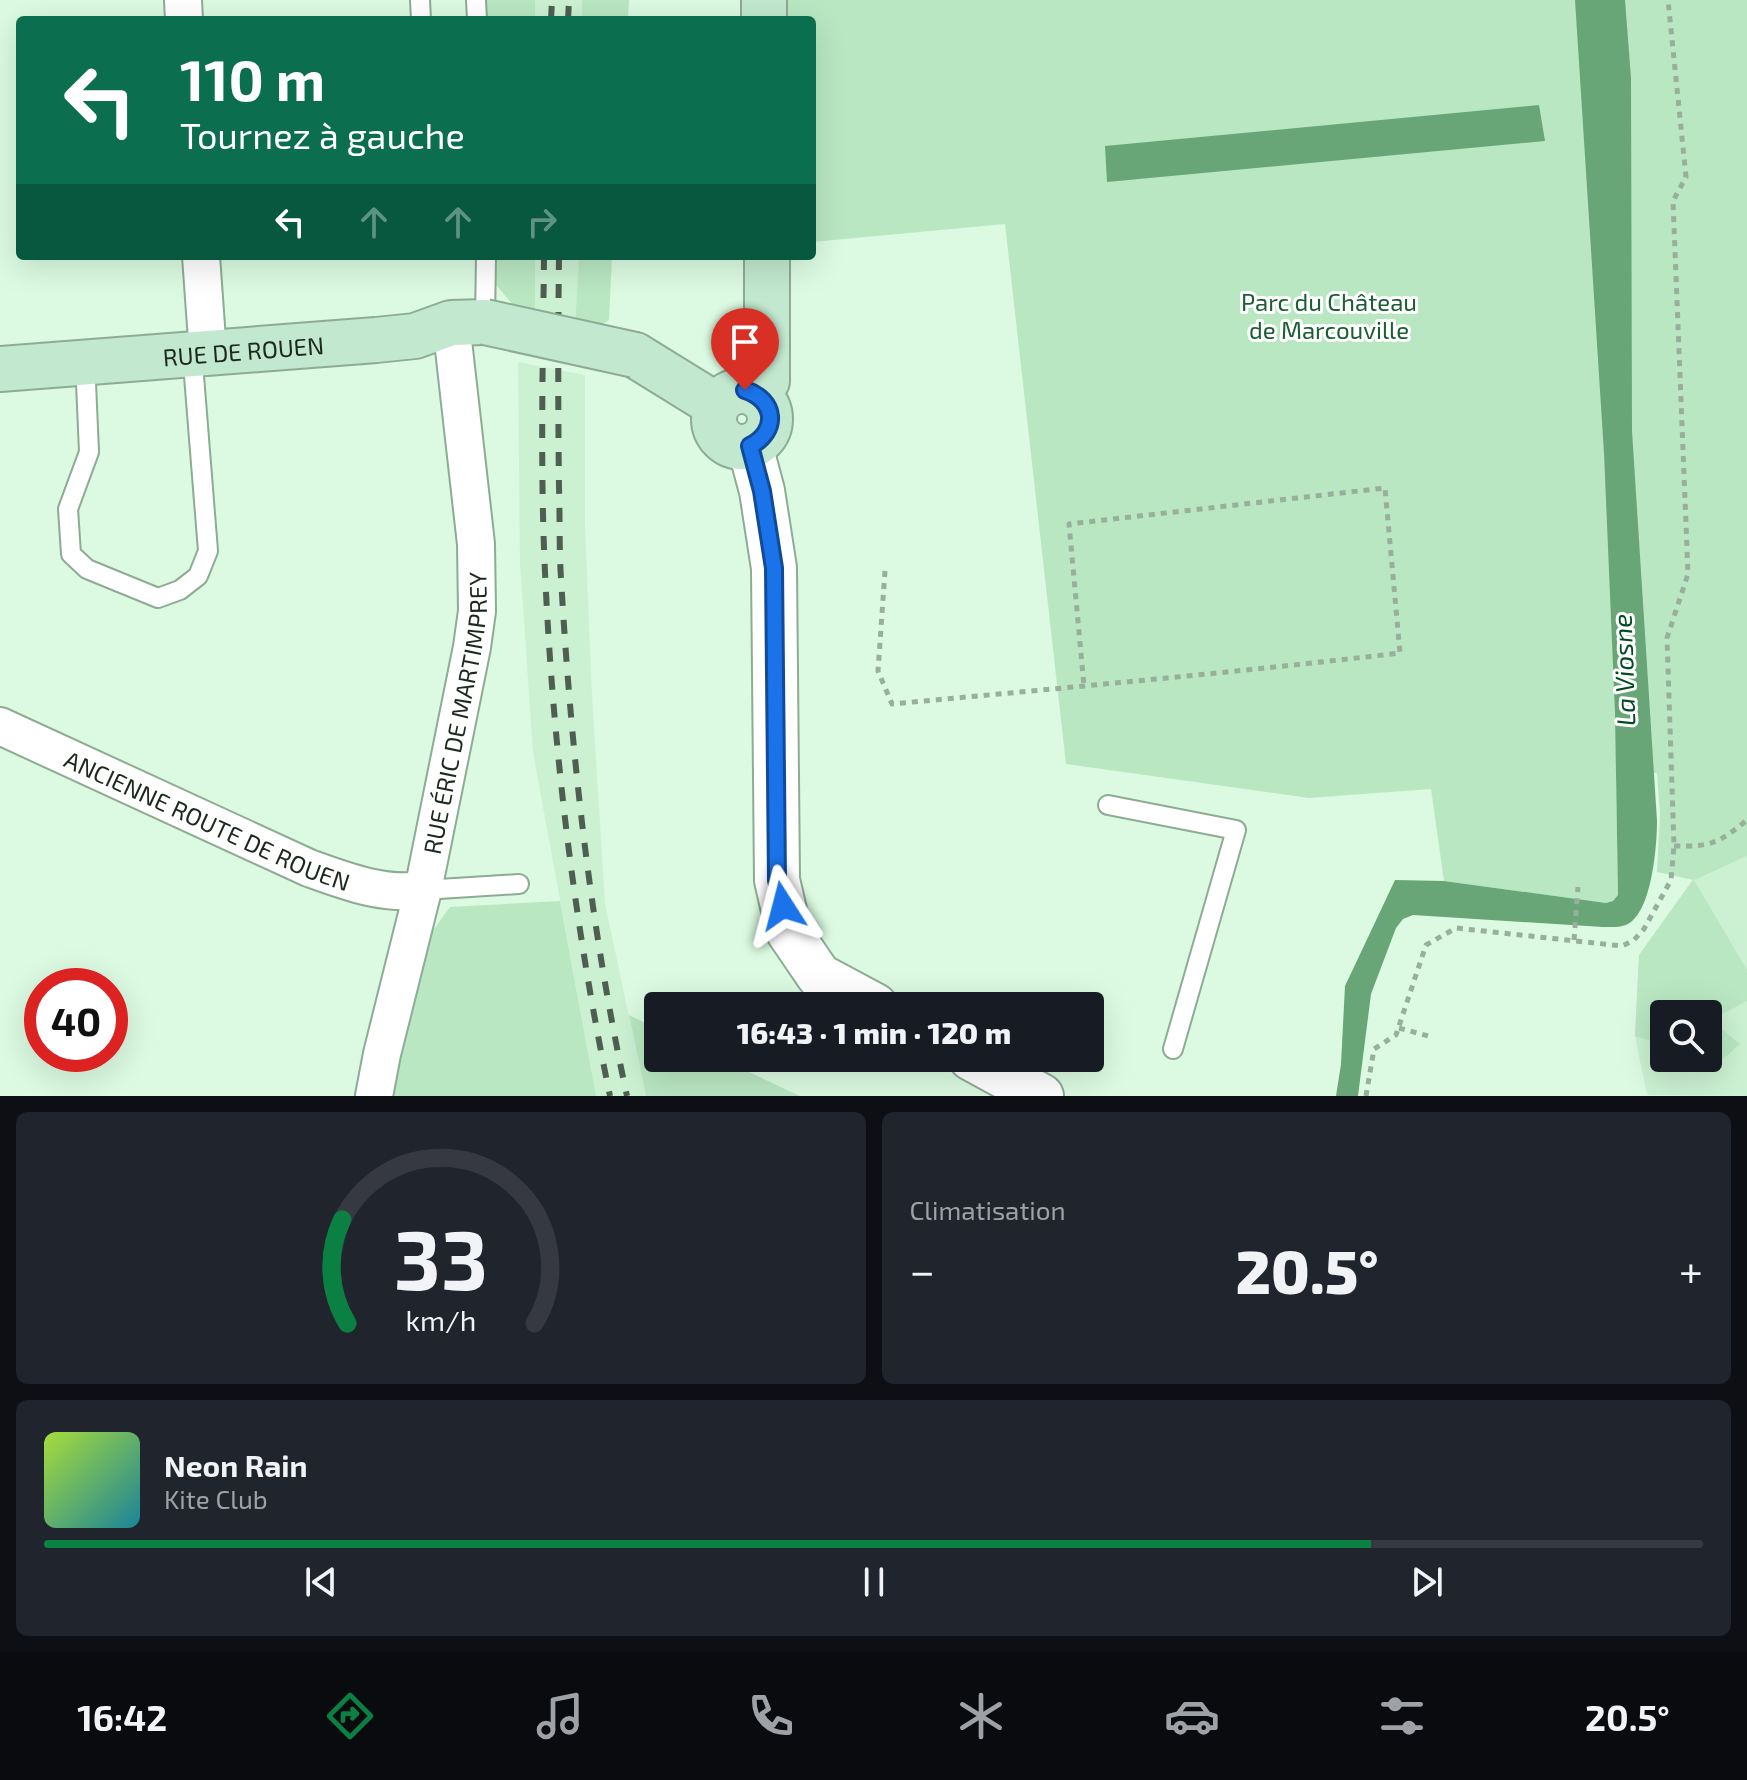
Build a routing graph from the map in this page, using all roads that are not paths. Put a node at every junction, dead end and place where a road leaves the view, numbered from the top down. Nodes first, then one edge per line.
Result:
1 (201, 260) edge
2 (485, 260) edge
3 (767, 260) edge
4 (468, 323) junction
5 (199, 345) junction
6 (0, 350) edge
7 (84, 353) junction
8 (0, 369) edge
9 (736, 399) junction
10 (750, 446) joint
11 (0, 726) edge
12 (1108, 805) dead end
13 (519, 884) dead end
14 (423, 890) junction
15 (849, 992) edge
16 (1173, 1049) dead end
17 (997, 1072) edge
18 (374, 1096) edge
19 (1041, 1096) edge

1 - 5 street
2 - 4 lane
3 - 9 main road
4 - 5 main road
4 - 9 main road, bridge
4 - 14 street, RUE ÉRIC DE MARTIMPREY
5 - 7 main road
5 - 7 lane
6 - 7 main road
7 - 8 main road
9 - 10 main road
10 - 15 street
11 - 14 street, ANCIENNE ROUTE DE ROUEN
12 - 16 lane
13 - 14 lane
14 - 18 street, RUE ÉRIC DE MARTIMPREY
17 - 19 street

